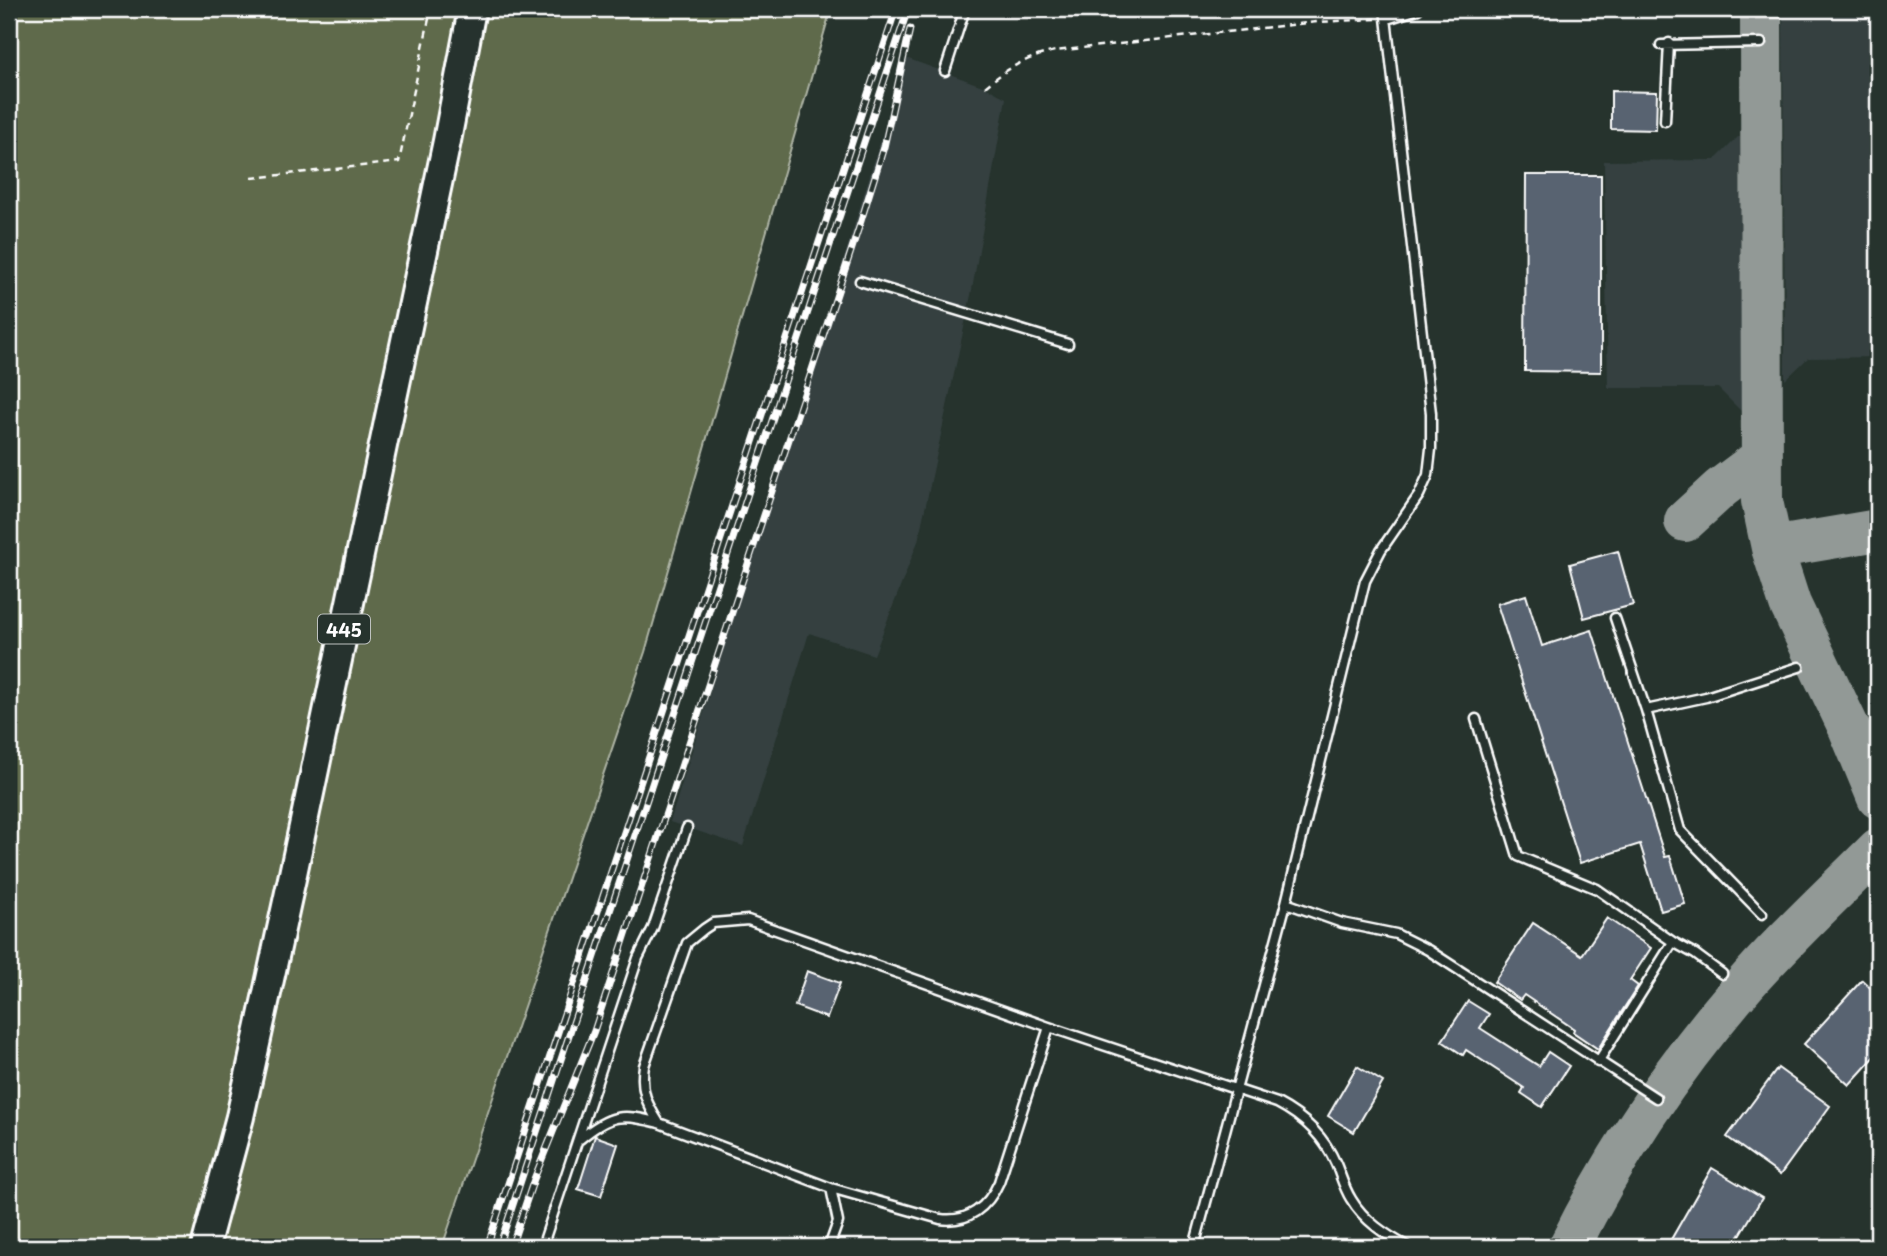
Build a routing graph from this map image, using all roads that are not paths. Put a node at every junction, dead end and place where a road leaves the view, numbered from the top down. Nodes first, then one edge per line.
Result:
1 (472, 9) edge
2 (965, 9) edge
3 (1385, 9) edge
4 (1418, 9) edge
5 (1387, 19) junction
6 (1761, 43) dead end
7 (945, 71) dead end
8 (1665, 121) dead end
9 (860, 281) dead end
10 (1068, 344) dead end
11 (1615, 618) dead end
12 (1799, 667) dead end
13 (1646, 710) junction
14 (1476, 719) dead end
15 (687, 828) dead end
16 (1286, 902) junction
17 (1762, 914) dead end
18 (1673, 942) junction
19 (1723, 974) dead end
20 (1049, 1027) junction
21 (1598, 1062) junction
22 (1237, 1090) junction
23 (1656, 1098) dead end
24 (659, 1123) junction
25 (580, 1139) junction
26 (831, 1188) junction
27 (205, 1247) edge
28 (542, 1247) edge
29 (829, 1247) edge
30 (1194, 1247) edge
31 (1408, 1247) edge

1 - 27 main road, 445
2 - 7 lane
3 - 5 lane
4 - 5 lane
5 - 16 lane
6 - 8 lane
9 - 10 lane
11 - 13 lane
12 - 13 lane
13 - 17 lane
14 - 18 lane
15 - 25 lane
16 - 21 lane
16 - 22 lane
18 - 19 lane
18 - 21 lane
20 - 22 lane
20 - 24 lane
20 - 26 lane
21 - 23 lane
22 - 30 lane
22 - 31 lane
24 - 25 lane
24 - 26 lane
25 - 28 lane
26 - 29 lane

